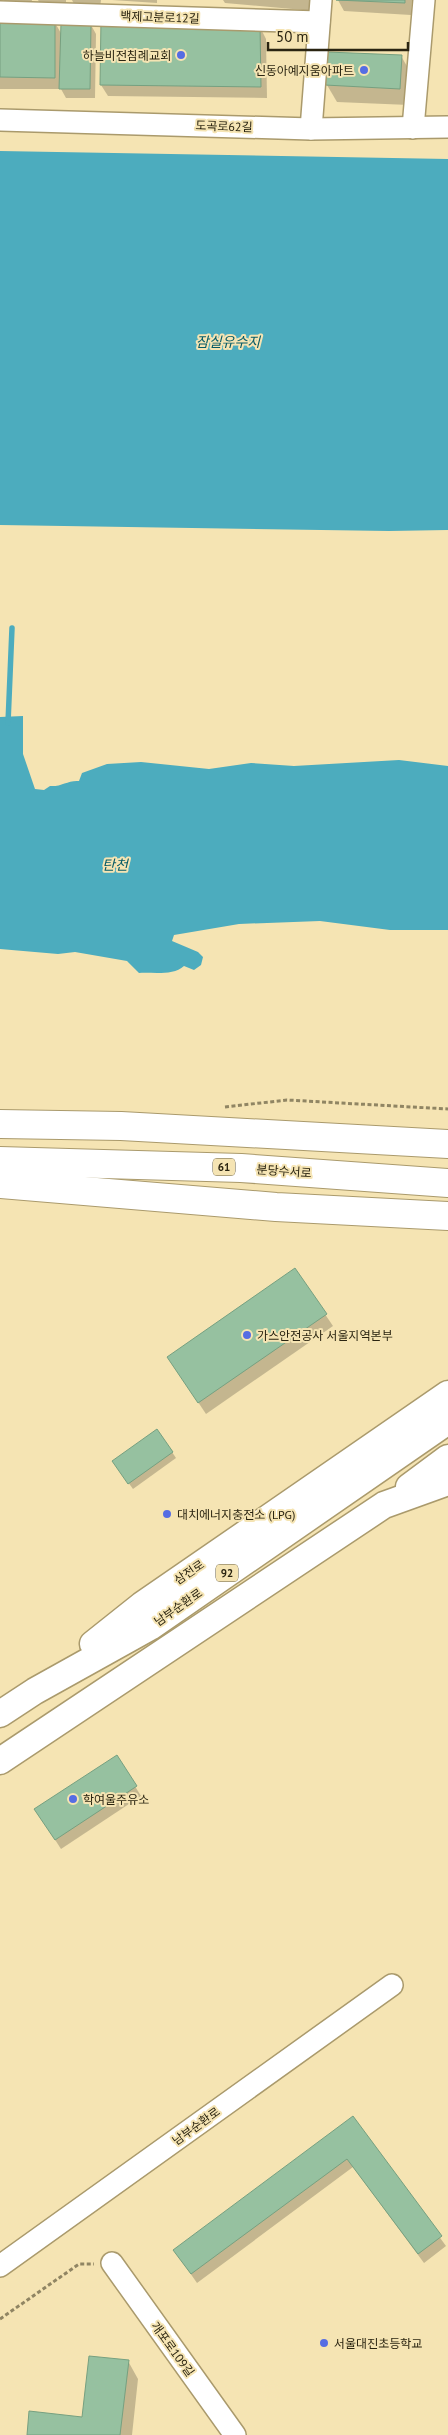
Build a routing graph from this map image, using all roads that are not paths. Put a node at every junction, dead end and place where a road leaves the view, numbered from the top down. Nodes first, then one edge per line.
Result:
1 (321, 0) edge
2 (424, 0) edge
3 (0, 12) edge
4 (319, 22) junction
5 (0, 120) edge
6 (448, 127) edge
7 (413, 128) junction
8 (310, 129) junction
9 (0, 1124) edge
10 (448, 1144) edge
11 (0, 1160) edge
12 (0, 1184) edge
13 (448, 1184) edge
14 (448, 1216) edge
15 (448, 1394) edge
16 (448, 1421) edge
17 (448, 1458) edge
18 (448, 1482) edge
19 (384, 1505) junction
20 (35, 1691) junction
21 (0, 1714) edge
22 (0, 1761) edge
23 (392, 1985) dead end
24 (112, 2263) dead end
25 (0, 2266) edge
26 (235, 2435) edge

1 - 4 street
2 - 7 street
3 - 4 street, 백제고분로12길
4 - 8 street
5 - 8 street, 도곡로62길
6 - 7 street, 도곡로62길
7 - 8 street, 도곡로62길
9 - 10 highway
11 - 13 highway, 분당수서로 / 61
12 - 14 highway
15 - 20 main road, 삼전로
16 - 20 main road, 남부순환로 / 92
17 - 19 main road
18 - 19 main road, 92
19 - 22 main road, 92
20 - 21 main road, 남부순환로 / 92
23 - 25 street, 남부순환로
24 - 26 street, 개포로109길

